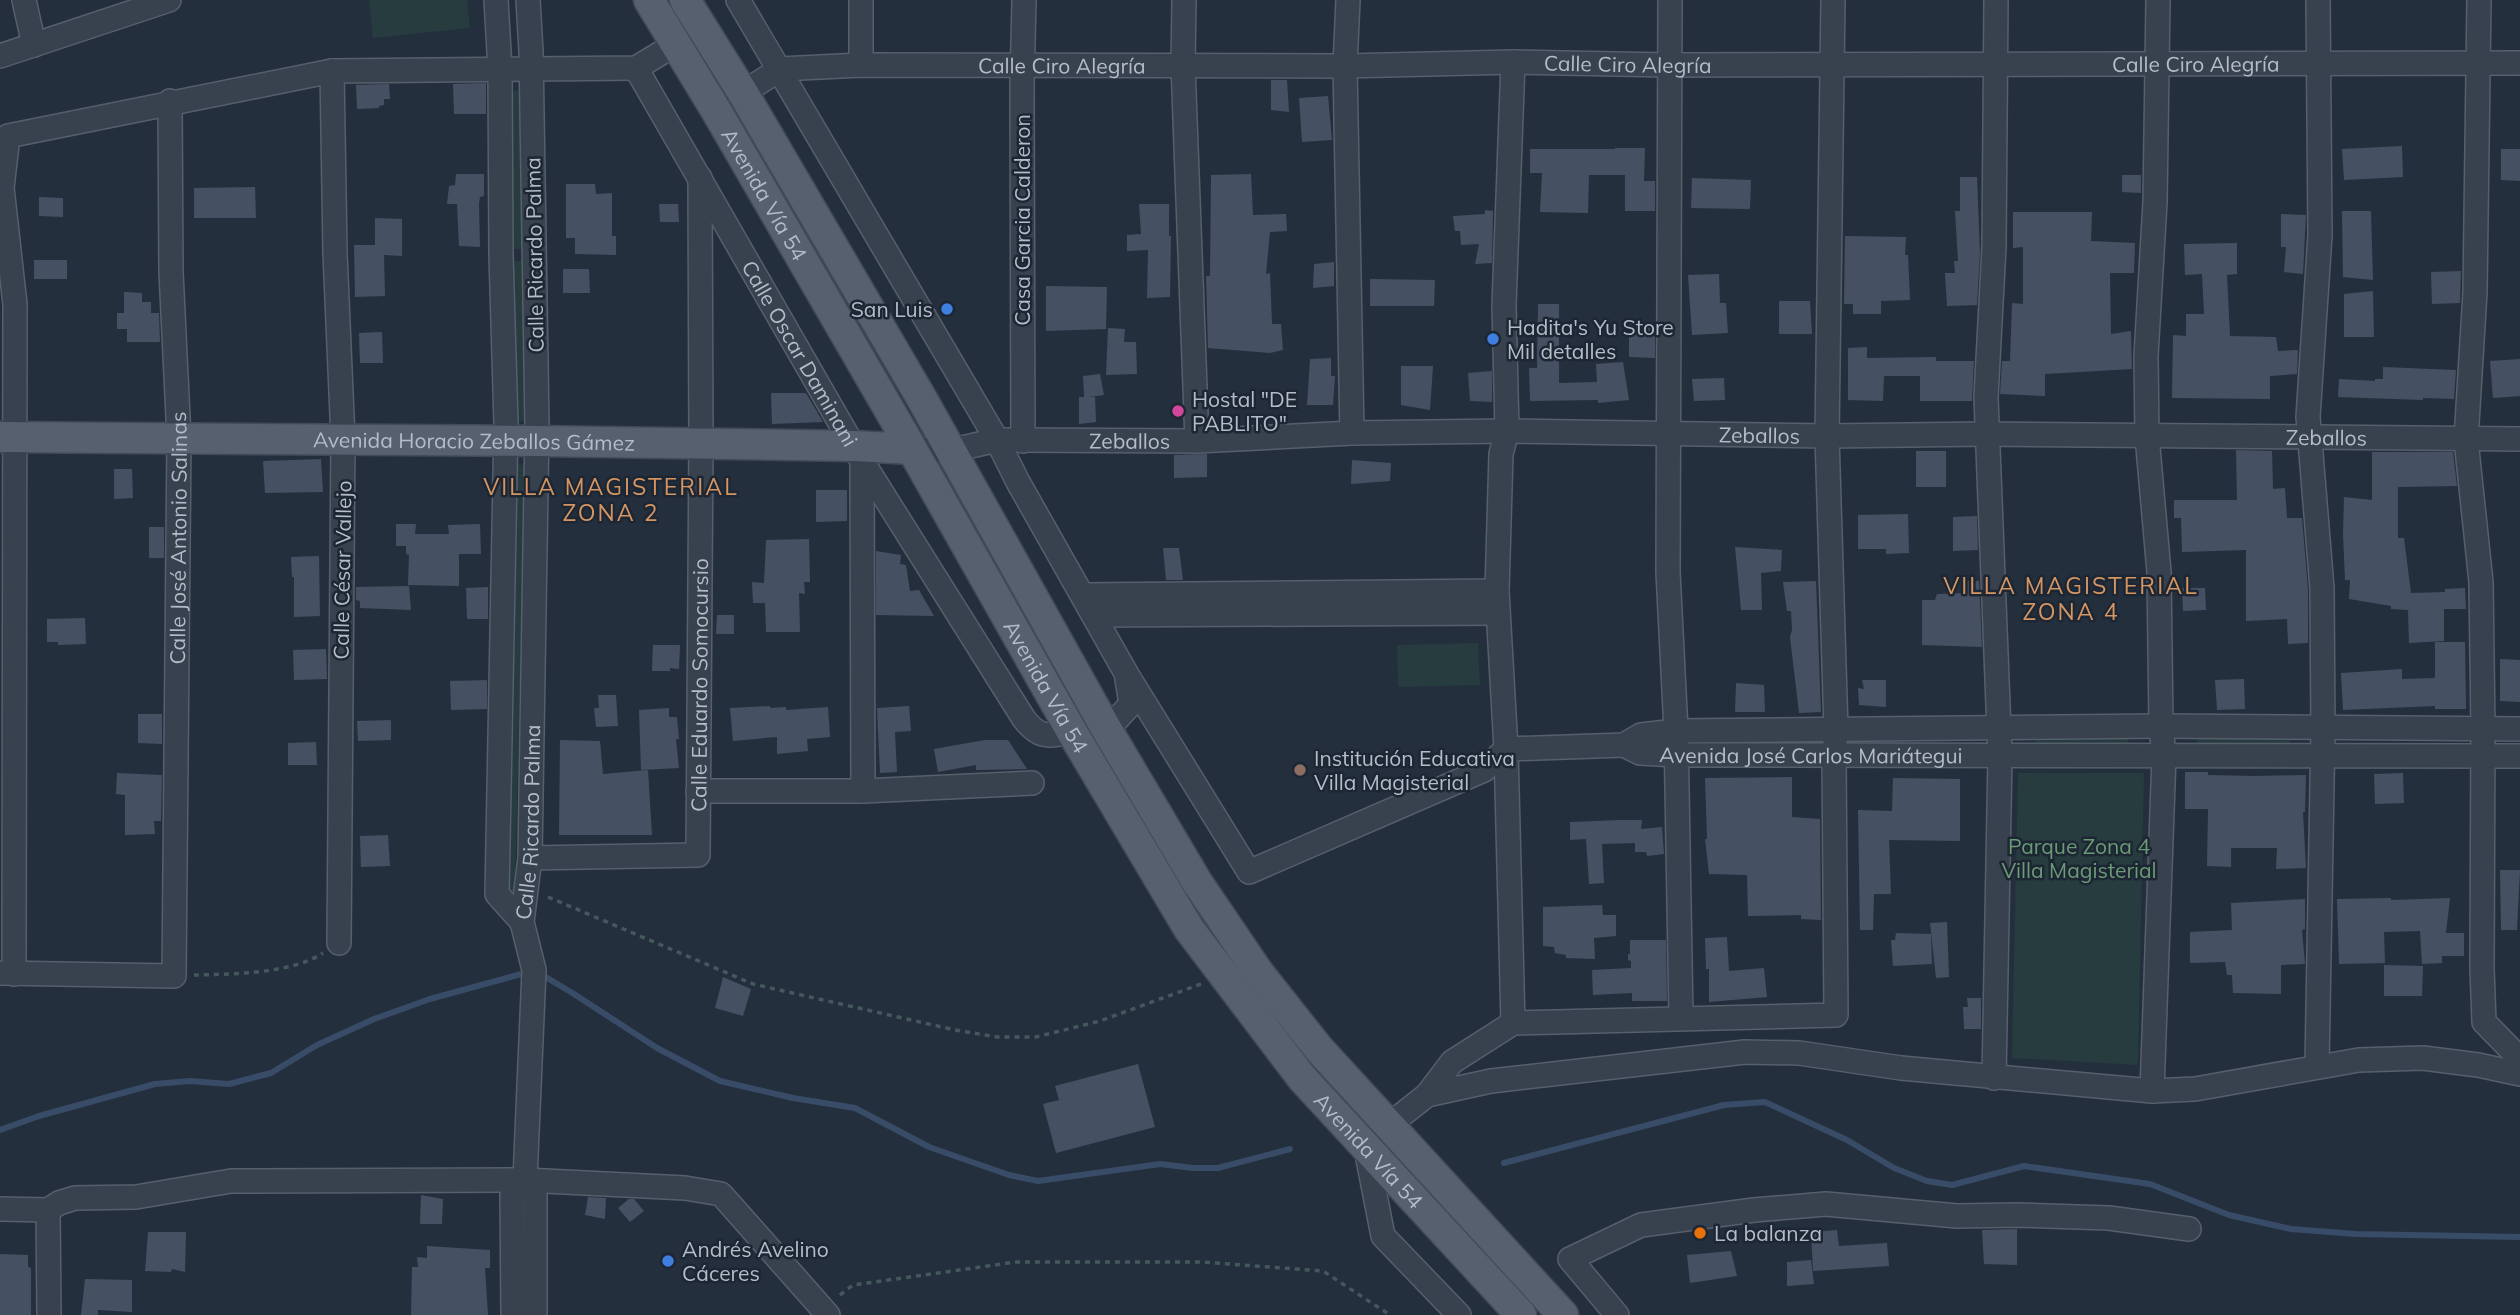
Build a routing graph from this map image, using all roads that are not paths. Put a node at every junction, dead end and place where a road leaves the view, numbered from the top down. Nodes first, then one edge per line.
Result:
1 (24, 0) edge
2 (169, 0) edge
3 (496, 0) edge
4 (528, 0) edge
5 (649, 0) edge
6 (685, 0) edge
7 (738, 0) edge
8 (861, 0) edge
9 (1024, 0) edge
10 (1184, 0) edge
11 (1348, 0) edge
12 (1670, 0) edge
13 (1833, 0) edge
14 (1996, 0) edge
15 (2158, 0) edge
16 (2318, 0) edge
17 (2479, 0) edge
18 (676, 44) junction
19 (34, 45) junction
20 (0, 56) edge
21 (1513, 62) junction
22 (2480, 62) junction
23 (2158, 63) junction
24 (2318, 63) junction
25 (2520, 63) edge
26 (1833, 64) junction
27 (1994, 64) junction
28 (861, 65) junction
29 (1022, 65) junction
30 (1183, 65) junction
31 (1669, 65) junction
32 (1345, 66) junction
33 (531, 68) junction
34 (636, 68) junction
35 (500, 69) junction
36 (780, 69) junction
37 (332, 71) junction
38 (743, 93) junction
39 (170, 101) junction
40 (700, 178) junction
41 (1, 188) edge
42 (1507, 431) junction
43 (1352, 433) junction
44 (1667, 434) junction
45 (1986, 434) junction
46 (1827, 436) junction
47 (2147, 436) junction
48 (8, 437) edge
49 (179, 438) junction
50 (2309, 438) junction
51 (343, 439) junction
52 (2520, 439) edge
53 (997, 440) junction
54 (2466, 440) junction
55 (536, 441) junction
56 (1023, 441) junction
57 (1197, 441) junction
58 (505, 442) junction
59 (701, 443) junction
60 (912, 449) junction
61 (949, 451) junction
62 (858, 454) junction
63 (1084, 595) junction
64 (1498, 602) junction
65 (1095, 615) junction
66 (1126, 673) junction
67 (2161, 726) junction
68 (1998, 727) junction
69 (2323, 729) junction
70 (2483, 729) junction
71 (2520, 729) edge
72 (1107, 730) junction
73 (1836, 730) junction
74 (1676, 731) junction
75 (1072, 732) junction
76 (1624, 745) junction
77 (1506, 749) junction
78 (1676, 755) junction
79 (2000, 755) junction
80 (2164, 755) junction
81 (2322, 755) junction
82 (2482, 756) junction
83 (2520, 756) edge
84 (1833, 757) junction
85 (1032, 783) dead end
86 (698, 791) junction
87 (863, 791) junction
88 (530, 858) junction
89 (522, 922) junction
90 (339, 943) road end
91 (7, 973) edge
92 (1681, 1018) junction
93 (1513, 1023) junction
94 (2520, 1059) edge
95 (2317, 1066) junction
96 (2520, 1074) edge
97 (1994, 1078) junction
98 (2152, 1091) junction
99 (1427, 1095) junction
100 (1389, 1125) junction
101 (1366, 1149) junction
102 (525, 1180) junction
103 (0, 1209) edge
104 (48, 1210) junction
105 (2189, 1229) dead end
106 (825, 1312) edge
107 (49, 1315) edge
108 (513, 1315) edge
109 (536, 1315) edge
110 (1458, 1315) edge
111 (1521, 1315) edge
112 (1563, 1315) edge
113 (1617, 1315) edge

1 - 19 street
2 - 19 street
3 - 35 street, Calle Ricardo Palma
4 - 33 street, Calle Ricardo Palma
5 - 18 main road, Avenida Vía 54
6 - 38 main road, Avenida Vía 54
7 - 36 street, Avenida Vía 54
8 - 28 street
9 - 29 street, Casa Garcia Calderon
10 - 30 street
11 - 32 street
12 - 31 street
13 - 26 street
14 - 27 street
15 - 23 street
16 - 24 street
17 - 22 street
18 - 34 street
18 - 60 main road, Avenida Vía 54
19 - 20 street
21 - 31 street, Calle Ciro Alegría
21 - 32 street, Calle Ciro Alegría
21 - 42 street
22 - 24 street, Calle Ciro Alegría
22 - 25 street, Calle Ciro Alegría
22 - 54 street
23 - 24 street, Calle Ciro Alegría
23 - 27 street, Calle Ciro Alegría
23 - 47 street
24 - 50 street
26 - 27 street, Calle Ciro Alegría
26 - 31 street, Calle Ciro Alegría
26 - 46 street
27 - 45 street
28 - 29 street, Calle Ciro Alegría
28 - 36 street, Calle Ciro Alegría
29 - 30 street, Calle Ciro Alegría
29 - 56 street, Casa Garcia Calderon
30 - 32 street, Calle Ciro Alegría
30 - 57 street
31 - 44 street
32 - 43 street
33 - 34 street
33 - 35 street
33 - 55 street, Calle Ricardo Palma
34 - 40 street, Calle Oscar Daminani
35 - 37 street
35 - 58 street, Calle Ricardo Palma
36 - 38 street
36 - 53 street, Avenida Vía 54
37 - 39 street
37 - 51 street, Calle César Vallejo
38 - 61 main road, Avenida Vía 54
39 - 41 street
39 - 49 street, Calle José Antonio Salinas
40 - 59 street, Calle Eduardo Somocursio
40 - 62 street, Calle Oscar Daminani
41 - 48 street
42 - 43 street, Zeballos
42 - 44 street, Zeballos
42 - 64 street
43 - 57 street, Zeballos
44 - 46 street, Zeballos
44 - 74 street
45 - 46 street, Zeballos
45 - 47 street, Zeballos
45 - 68 street
46 - 73 street
47 - 50 street, Zeballos
47 - 67 street
48 - 49 main road, Avenida Horacio Zeballos Gámez
48 - 91 street
49 - 51 main road, Avenida Horacio Zeballos Gámez
49 - 91 street, Calle José Antonio Salinas
50 - 54 street, Zeballos
50 - 69 street
51 - 58 main road, Avenida Horacio Zeballos Gámez
51 - 90 street, Calle César Vallejo
52 - 54 street, Zeballos
53 - 56 street, Zeballos
53 - 61 street, Zeballos
53 - 63 street, Avenida Vía 54
54 - 70 street
55 - 58 main road, Avenida Horacio Zeballos Gámez
55 - 59 main road, Avenida Horacio Zeballos Gámez
55 - 88 street, Calle Ricardo Palma
56 - 57 street, Zeballos
58 - 89 street, Calle Ricardo Palma
59 - 62 main road, Avenida Horacio Zeballos Gámez
59 - 86 street, Calle Eduardo Somocursio
60 - 61 street, Avenida Horacio Zeballos Gámez
60 - 62 main road, Avenida Horacio Zeballos Gámez
60 - 75 main road, Avenida Vía 54
61 - 72 main road, Avenida Vía 54
62 - 75 street
62 - 87 street, Calle Oscar Daminani
63 - 64 street
63 - 65 street, Avenida Vía 54
64 - 65 street
64 - 77 street
65 - 66 street, Avenida Vía 54
66 - 72 street, Avenida Vía 54
66 - 77 street
67 - 68 street, Avenida José Carlos Mariátegui
67 - 69 street, Avenida José Carlos Mariátegui
67 - 80 street
68 - 73 street, Avenida José Carlos Mariátegui
68 - 79 street
69 - 70 street, Avenida José Carlos Mariátegui
69 - 81 street
70 - 71 street, Avenida José Carlos Mariátegui
70 - 82 street
72 - 100 main road, Avenida Vía 54
73 - 74 street, Avenida José Carlos Mariátegui
73 - 84 street
74 - 76 street, Avenida José Carlos Mariátegui
74 - 78 street
75 - 101 main road, Avenida Vía 54
76 - 77 street
76 - 78 street, Avenida José Carlos Mariátegui
77 - 93 street
78 - 84 street, Avenida José Carlos Mariátegui
78 - 92 street
79 - 80 street, Avenida José Carlos Mariátegui
79 - 84 street, Avenida José Carlos Mariátegui
79 - 97 street
80 - 81 street, Avenida José Carlos Mariátegui
80 - 98 street
81 - 82 street, Avenida José Carlos Mariátegui
81 - 95 street
82 - 83 street, Avenida José Carlos Mariátegui
82 - 94 street
84 - 92 street
85 - 87 street
86 - 87 street
86 - 88 street, Calle Eduardo Somocursio
88 - 89 street, Calle Ricardo Palma
89 - 102 street
92 - 93 street
93 - 99 street
95 - 96 street
95 - 98 street
97 - 98 street
97 - 99 street
99 - 100 street
100 - 112 main road, Avenida Vía 54
101 - 110 street
101 - 111 main road, Avenida Vía 54
102 - 104 street
102 - 106 street
102 - 108 street
102 - 109 street
103 - 104 street
104 - 107 street
105 - 113 street

